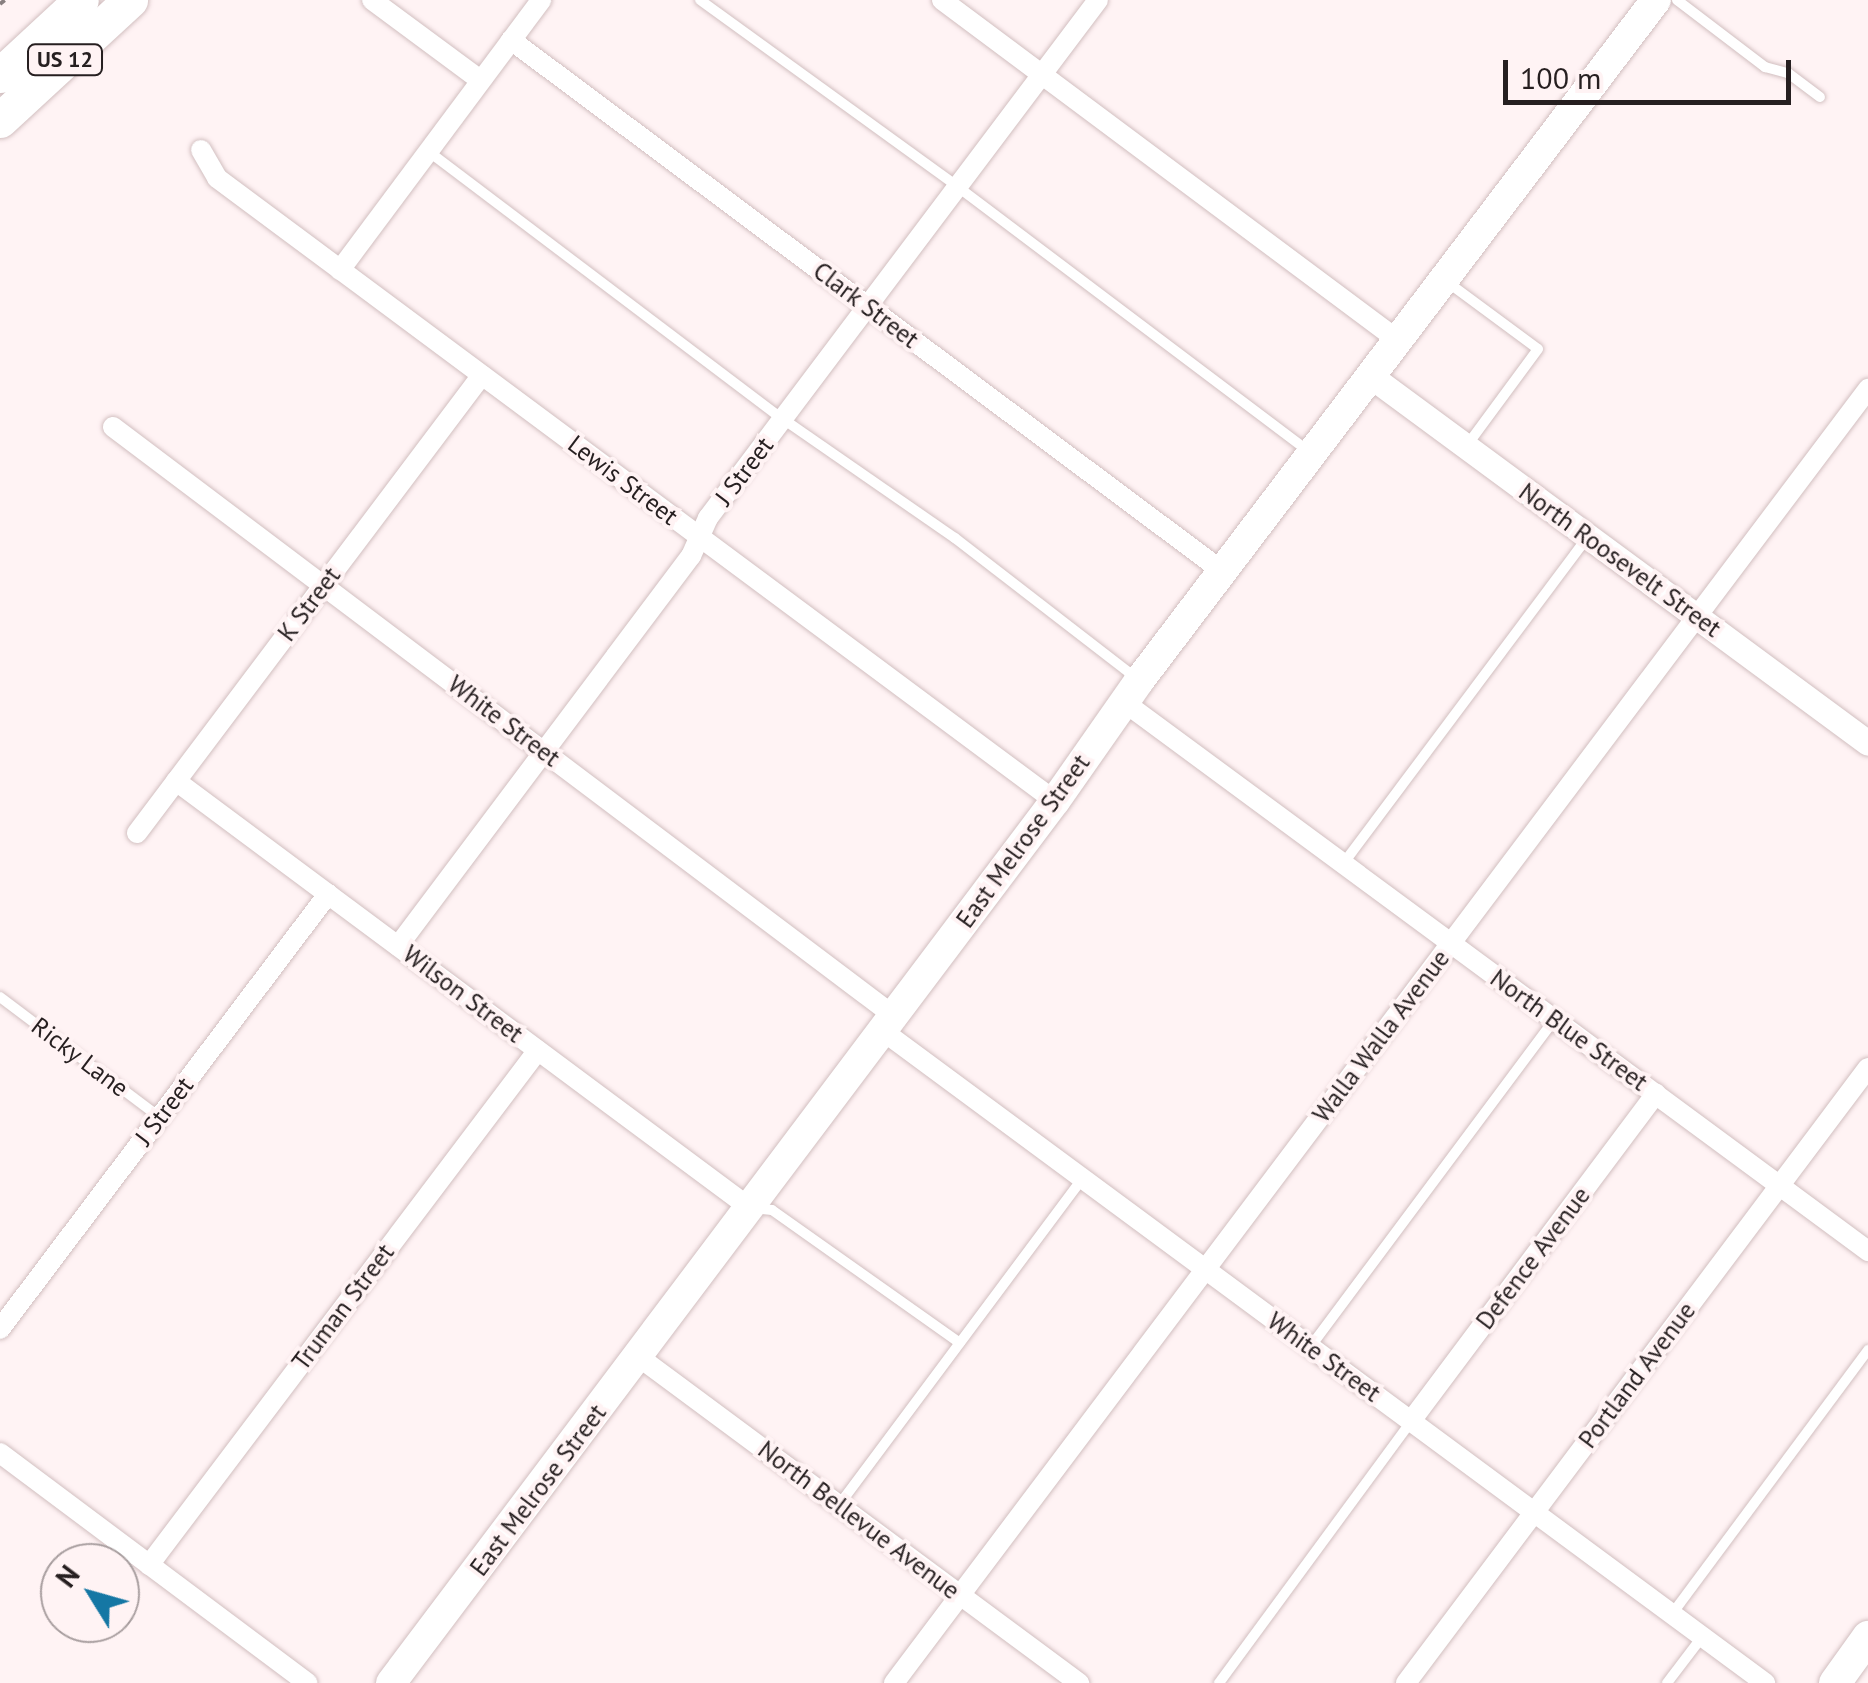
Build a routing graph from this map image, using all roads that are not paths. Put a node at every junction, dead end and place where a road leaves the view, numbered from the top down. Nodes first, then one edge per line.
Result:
1 (82, 0) edge
2 (130, 0) edge
3 (372, 0) edge
4 (541, 0) edge
5 (700, 0) edge
6 (942, 0) edge
7 (1098, 0) edge
8 (1656, 0) edge
9 (1677, 0) edge
10 (510, 40) junction
11 (1042, 75) junction
12 (0, 76) edge
13 (480, 80) junction
14 (1820, 97) dead end
15 (0, 120) edge
16 (201, 150) dead end
17 (428, 151) junction
18 (958, 186) junction
19 (340, 270) junction
20 (1445, 280) junction
21 (868, 306) junction
22 (1399, 341) junction
23 (482, 375) junction
24 (1372, 377) junction
25 (1868, 390) edge
26 (782, 419) junction
27 (113, 427) dead end
28 (1466, 447) junction
29 (1312, 454) junction
30 (699, 537) junction
31 (1588, 537) junction
32 (1222, 571) junction
33 (323, 586) junction
34 (1697, 617) junction
35 (1132, 691) junction
36 (1868, 744) edge
37 (544, 752) junction
38 (176, 780) junction
39 (1055, 801) junction
40 (137, 833) dead end
41 (1344, 864) junction
42 (328, 894) junction
43 (1452, 943) junction
44 (398, 946) junction
45 (0, 998) edge
46 (1554, 1020) junction
47 (888, 1024) junction
48 (538, 1050) junction
49 (1868, 1068) edge
50 (1656, 1094) junction
51 (160, 1117) junction
52 (1082, 1179) junction
53 (1779, 1186) junction
54 (750, 1208) junction
55 (1868, 1251) edge
56 (1206, 1270) junction
57 (0, 1329) edge
58 (960, 1342) junction
59 (1310, 1347) junction
60 (1868, 1350) edge
61 (639, 1357) junction
62 (1411, 1422) junction
63 (0, 1453) edge
64 (839, 1505) junction
65 (1534, 1512) junction
66 (149, 1564) junction
67 (960, 1595) junction
68 (1672, 1614) junction
69 (1702, 1636) junction
70 (1868, 1637) edge
71 (308, 1683) edge
72 (392, 1683) edge
73 (894, 1683) edge
74 (1079, 1683) edge
75 (1219, 1683) edge
76 (1406, 1683) edge
77 (1667, 1683) edge
78 (1766, 1683) edge
79 (1835, 1683) edge

1 - 12 highway, US 12
2 - 15 highway, US 12
3 - 13 street
4 - 10 street
5 - 18 lane
6 - 11 street
7 - 11 street, J Street
8 - 20 main road, East Melrose Street
9 - 14 lane
10 - 13 street
10 - 21 street, Clark Street
11 - 18 street, J Street
11 - 22 street
13 - 17 street
16 - 19 street, Lewis Street
17 - 19 street
17 - 26 lane
18 - 21 street, J Street
18 - 29 lane
19 - 23 street, Lewis Street
20 - 22 main road, East Melrose Street
20 - 28 lane
21 - 26 street, J Street
21 - 32 street, Clark Street
22 - 24 main road, East Melrose Street
23 - 30 street, Lewis Street
23 - 33 street, K Street
24 - 28 street, North Roosevelt Street
24 - 29 main road, East Melrose Street
25 - 34 street, Walla Walla Avenue
26 - 30 street, J Street
26 - 35 lane
27 - 33 street, White Street
28 - 31 street, North Roosevelt Street
29 - 32 main road, East Melrose Street
30 - 37 street, J Street
30 - 39 street, Lewis Street
31 - 34 street, North Roosevelt Street
31 - 41 lane
32 - 35 main road, East Melrose Street
33 - 37 street, White Street
33 - 38 street, K Street
34 - 36 street, North Roosevelt Street
34 - 43 street, Walla Walla Avenue
35 - 39 main road, East Melrose Street
35 - 41 street, North Blue Street
37 - 44 street, J Street
37 - 47 street, White Street
38 - 40 street, K Street
38 - 42 street, Wilson Street
39 - 47 main road, East Melrose Street
41 - 43 street, North Blue Street
42 - 44 street, Wilson Street
42 - 51 street, J Street
43 - 46 street, North Blue Street
43 - 56 street, Walla Walla Avenue
44 - 48 street, Wilson Street
45 - 51 lane, Ricky Lane
46 - 50 street, North Blue Street
46 - 59 lane
47 - 52 street, White Street
47 - 54 main road, East Melrose Street
48 - 54 street, Wilson Street
48 - 66 street, Truman Street
49 - 53 street, Portland Avenue
50 - 53 street, North Blue Street
50 - 62 street, Defence Avenue
51 - 57 street, J Street
52 - 56 street, White Street
52 - 58 lane
53 - 55 street, North Blue Street
53 - 65 street, Portland Avenue
54 - 58 lane
54 - 61 main road, East Melrose Street
56 - 59 street, White Street
56 - 67 street, Walla Walla Avenue
58 - 64 lane
59 - 62 street, White Street
60 - 68 lane
61 - 64 street, North Bellevue Avenue
61 - 72 main road, East Melrose Street
62 - 65 street, White Street
62 - 75 lane
63 - 66 street
64 - 67 street, North Bellevue Avenue
65 - 68 street, White Street
65 - 76 street, Portland Avenue
66 - 71 street
67 - 73 street, Walla Walla Avenue
67 - 74 street, North Bellevue Avenue
68 - 69 street, White Street
69 - 77 lane
69 - 78 street, White Street
70 - 79 main road

